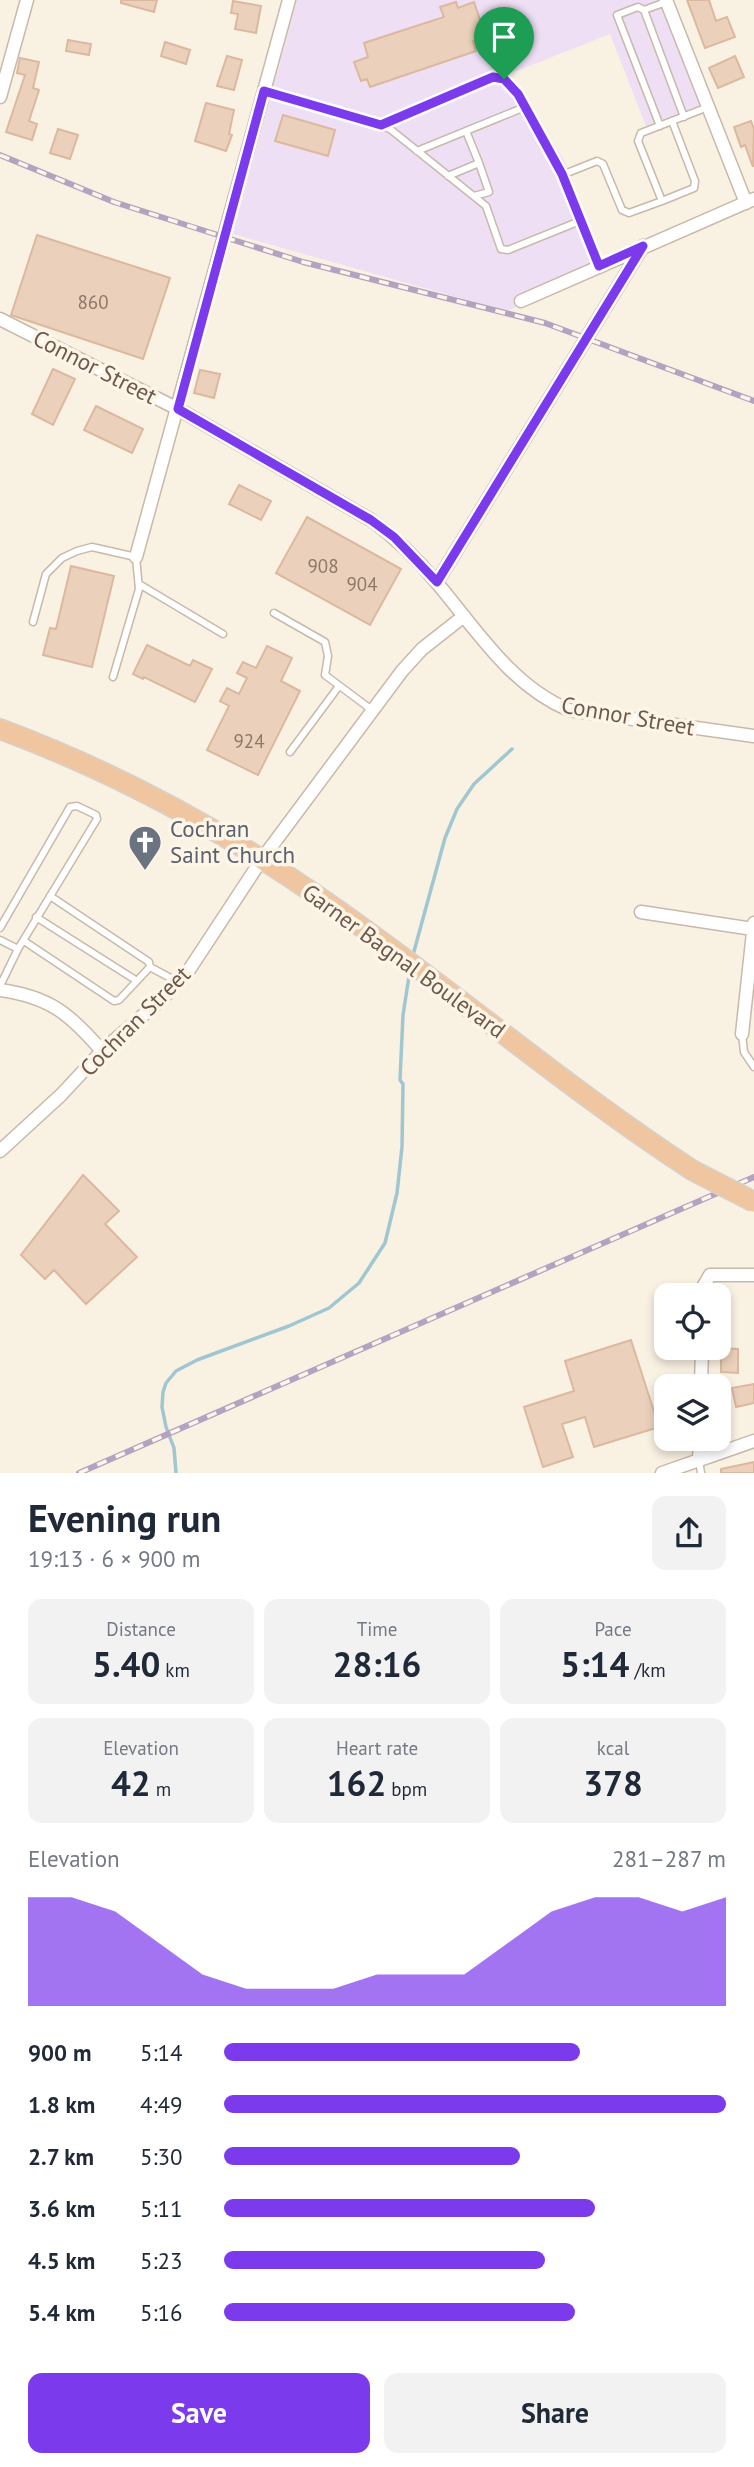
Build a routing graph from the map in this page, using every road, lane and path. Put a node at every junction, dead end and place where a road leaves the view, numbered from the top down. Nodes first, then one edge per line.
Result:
1 (27, 0) edge
2 (289, 0) edge
3 (666, 1) edge
4 (644, 10) junction
5 (264, 91) junction
6 (0, 97) edge
7 (525, 107) junction
8 (708, 107) junction
9 (684, 117) junction
10 (672, 121) junction
11 (381, 125) junction
12 (660, 126) junction
13 (466, 131) junction
14 (417, 151) junction
15 (478, 163) junction
16 (562, 174) junction
17 (448, 176) junction
18 (474, 197) junction
19 (662, 201) junction
20 (750, 201) edge
21 (580, 221) junction
22 (643, 246) junction
23 (599, 266) junction
24 (521, 301) dead end
25 (0, 319) edge
26 (178, 409) junction
27 (136, 557) junction
28 (437, 582) junction
29 (139, 584) junction
30 (274, 613) dead end
31 (464, 616) junction
32 (33, 622) dead end
33 (223, 634) dead end
34 (113, 677) dead end
35 (339, 686) junction
36 (372, 710) junction
37 (0, 729) edge
38 (754, 736) edge
39 (290, 752) dead end
40 (261, 859) junction
41 (50, 896) junction
42 (641, 912) dead end
43 (36, 917) junction
44 (754, 923) edge
45 (0, 928) edge
46 (753, 929) edge
47 (0, 940) edge
48 (24, 941) junction
49 (18, 949) junction
50 (150, 967) junction
51 (136, 981) junction
52 (178, 982) junction
53 (0, 988) edge
54 (742, 1034) joint
55 (102, 1052) junction
56 (754, 1067) edge
57 (0, 1151) edge
58 (754, 1202) edge
59 (754, 1275) edge
60 (706, 1283) edge
61 (754, 1441) edge
62 (700, 1466) edge
63 (662, 1473) edge

1 - 6 street
2 - 5 street
3 - 4 lane
3 - 8 street
4 - 9 lane
4 - 12 lane
5 - 11 lane
5 - 26 street
7 - 11 lane
7 - 13 lane
7 - 16 lane
8 - 9 lane
8 - 20 street
9 - 10 lane
10 - 12 lane
10 - 19 lane
11 - 14 lane
12 - 19 lane
13 - 14 lane
13 - 15 lane
14 - 17 lane
15 - 17 lane
15 - 18 lane
16 - 19 lane
16 - 21 lane
17 - 18 lane
18 - 21 lane
20 - 22 street
21 - 23 lane
22 - 23 street
22 - 28 street
23 - 24 street
25 - 26 street, Connor Street
26 - 27 street
26 - 28 street, Connor Street
27 - 29 lane
27 - 32 lane
28 - 31 street, Connor Street
29 - 33 lane
29 - 34 lane
30 - 35 lane
31 - 36 street, Cochran Street
31 - 38 street, Connor Street
35 - 36 lane
35 - 39 lane
36 - 40 street, Cochran Street
37 - 40 highway, Garner Bagnal Boulevard
40 - 52 street, Cochran Street
40 - 58 highway, Garner Bagnal Boulevard, bridge
41 - 43 lane
41 - 45 lane
41 - 50 lane
42 - 46 street
43 - 48 lane
43 - 51 lane
44 - 46 street
46 - 54 street
47 - 49 lane
48 - 49 lane
48 - 51 lane
49 - 53 lane
50 - 51 lane
50 - 52 lane
52 - 55 street, Cochran Street
53 - 55 street
54 - 56 lane
55 - 57 street, Cochran Street
59 - 60 street
61 - 62 street
62 - 63 street

